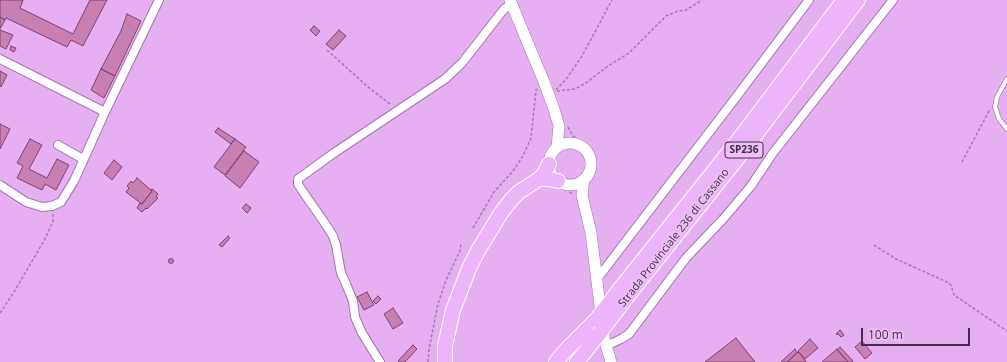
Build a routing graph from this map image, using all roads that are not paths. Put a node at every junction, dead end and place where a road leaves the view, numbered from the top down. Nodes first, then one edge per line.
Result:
1 (159, 0) edge
2 (808, 0) edge
3 (844, 0) edge
4 (858, 0) edge
5 (894, 0) edge
6 (511, 2) edge
7 (0, 59) edge
8 (1007, 79) edge
9 (105, 112) junction
10 (559, 126) junction
11 (1007, 129) edge
12 (577, 144) junction
13 (58, 145) dead end
14 (557, 147) junction
15 (84, 159) junction
16 (549, 164) junction
17 (539, 179) junction
18 (584, 179) junction
19 (563, 183) junction
20 (0, 185) edge
21 (582, 196) junction
22 (597, 279) junction
23 (623, 294) junction
24 (596, 320) junction
25 (606, 346) junction
26 (380, 362) edge
27 (446, 362) edge
28 (556, 362) edge
29 (564, 362) edge
30 (577, 362) edge
31 (611, 362) edge

1 - 9 street
2 - 22 street
3 - 23 highway, Strada Provinciale 236 di Cassano / SP236
4 - 23 highway, Strada Provinciale 236 di Cassano / SP236
5 - 25 street
6 - 10 main road
6 - 26 street
7 - 9 street
8 - 11 lane
9 - 15 street
10 - 12 main road
10 - 14 main road
12 - 14 main road
12 - 18 main road
13 - 15 street
14 - 16 main road
15 - 20 street
16 - 17 highway
16 - 19 main road
17 - 19 highway
17 - 27 highway
18 - 19 main road
18 - 21 main road
19 - 21 main road
21 - 22 main road
22 - 25 main road
23 - 24 highway, Strada Provinciale 236 di Cassano / SP236, bridge
23 - 30 highway, Strada Provinciale 236 di Cassano / SP236, bridge
24 - 28 highway
24 - 29 highway, Strada Provinciale 236 di Cassano / SP236
25 - 31 main road

